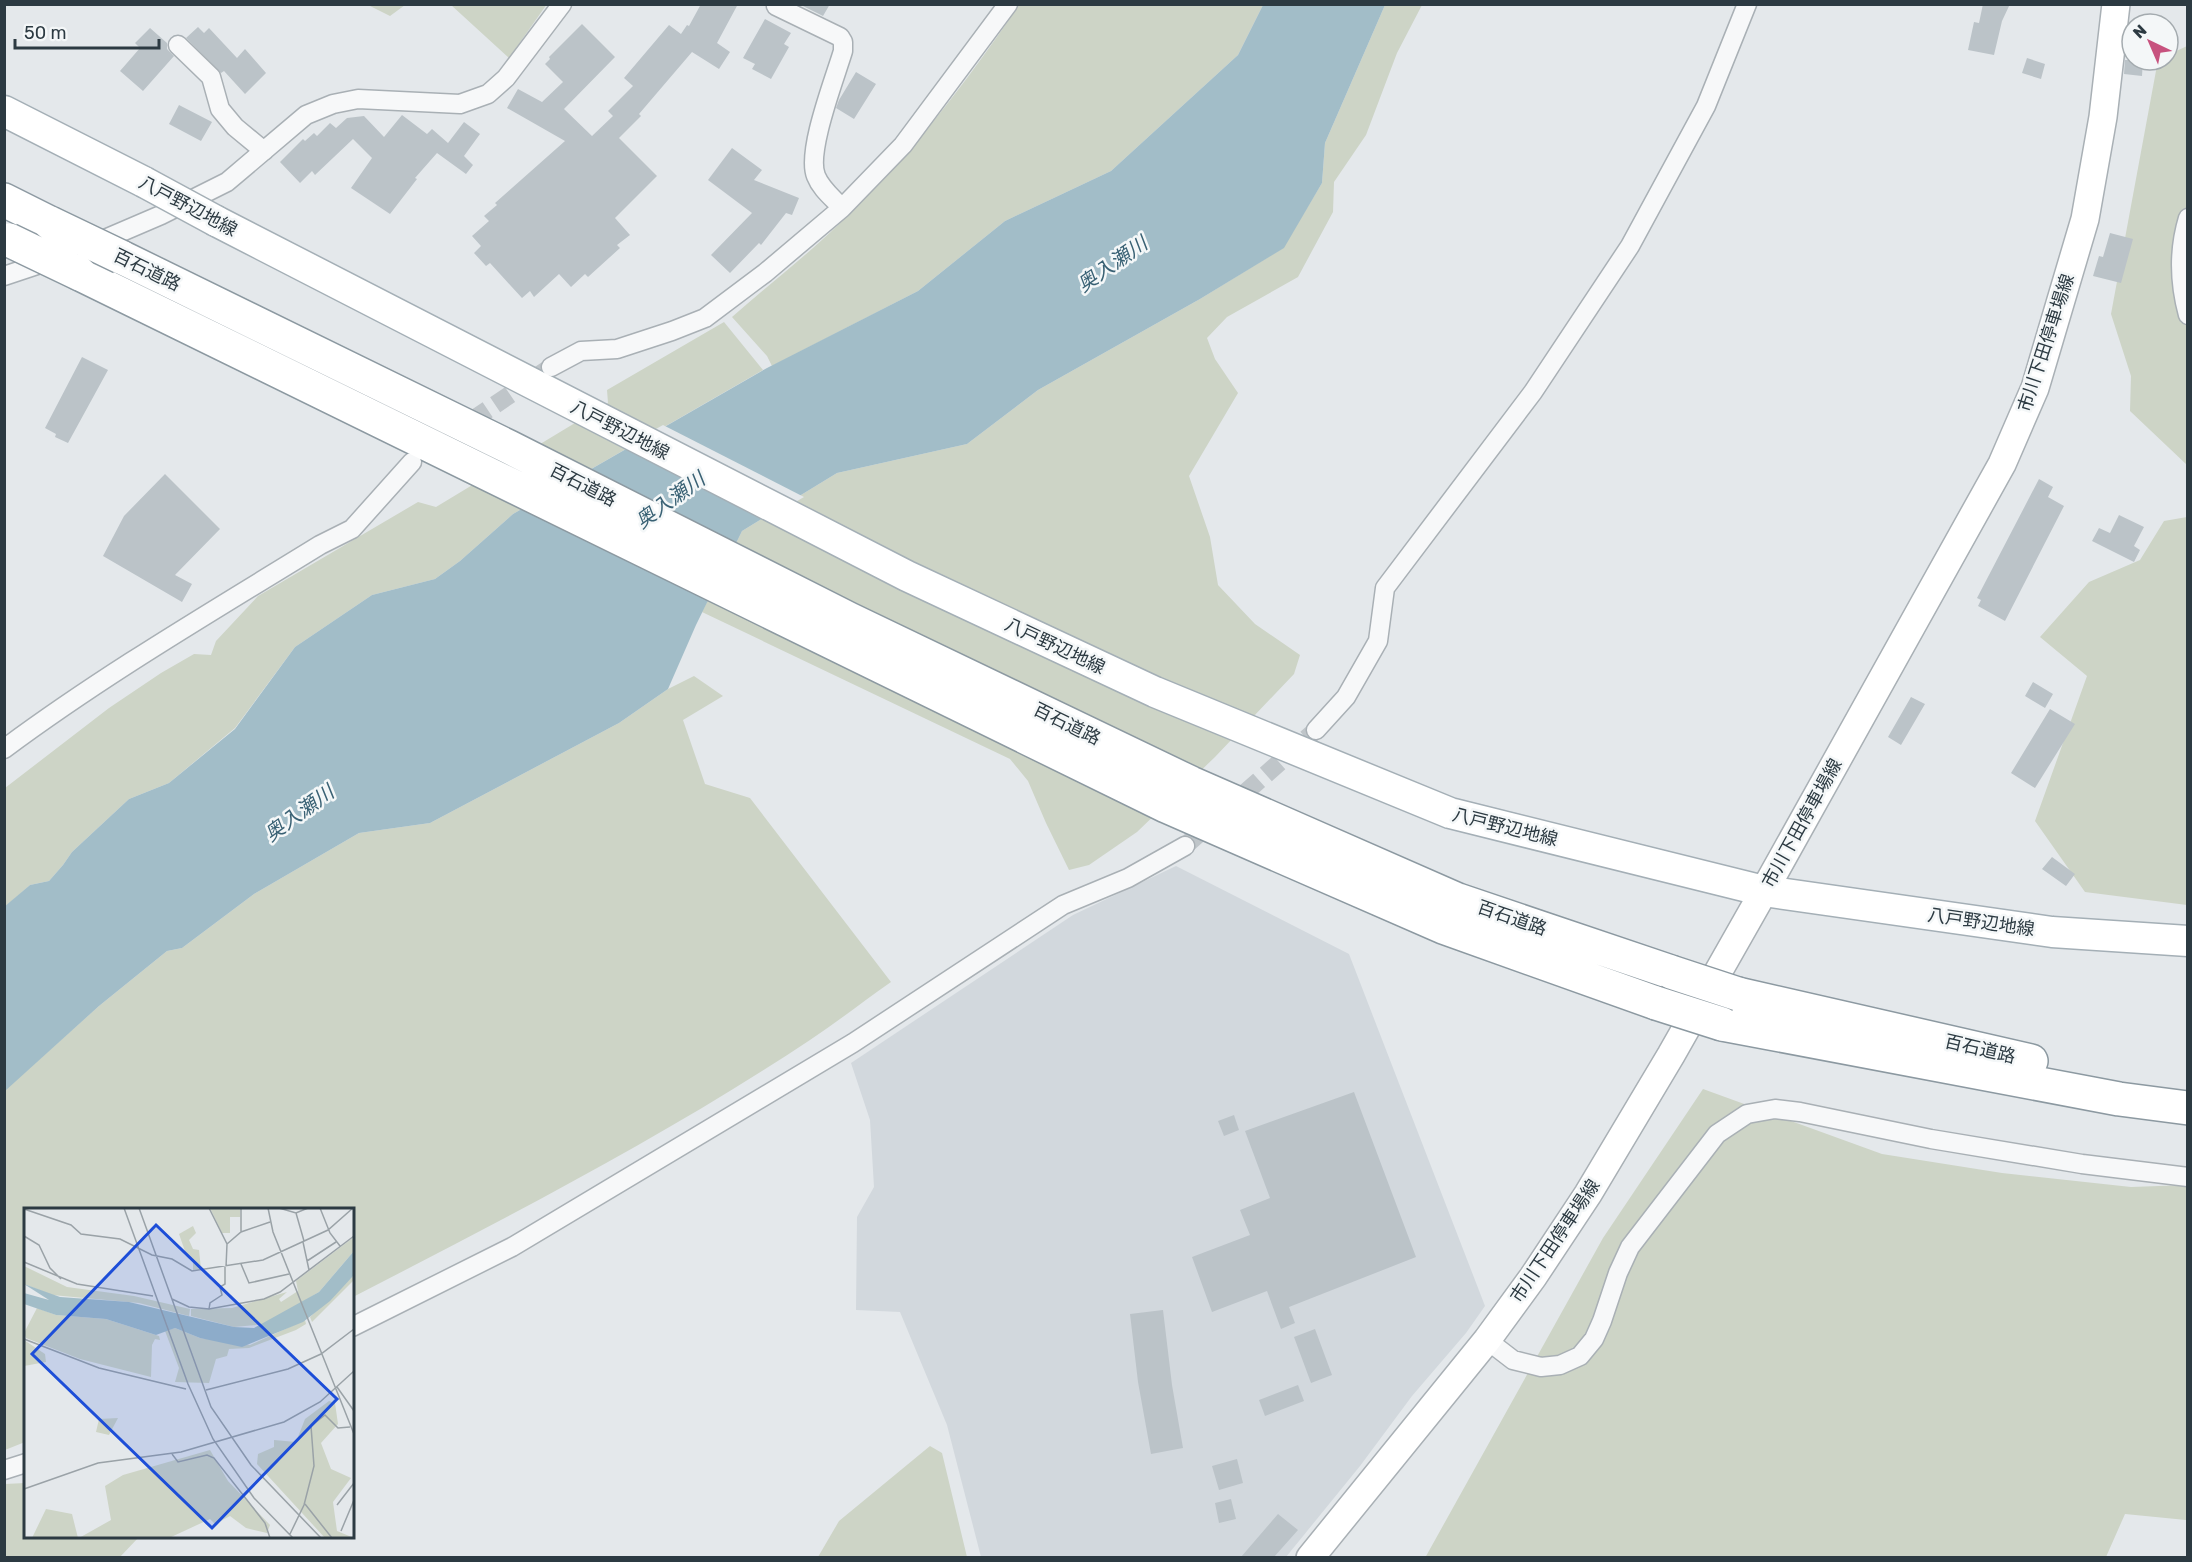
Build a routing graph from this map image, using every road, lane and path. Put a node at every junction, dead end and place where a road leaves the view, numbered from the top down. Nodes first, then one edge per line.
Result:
1 (562, 4) edge
2 (777, 4) edge
3 (1008, 4) edge
4 (1747, 4) edge
5 (2116, 4) edge
6 (178, 45) dead end
7 (4, 111) edge
8 (264, 152) junction
9 (4, 200) edge
10 (842, 208) junction
11 (2187, 218) edge
12 (7, 239) edge
13 (4, 276) edge
14 (2187, 315) edge
15 (551, 367) tunnel mouth
16 (412, 462) tunnel mouth
17 (1316, 730) tunnel mouth
18 (4, 749) edge
19 (1185, 846) tunnel mouth
20 (1764, 891) junction
21 (2187, 941) edge
22 (2187, 1091) edge
23 (2187, 1108) edge
24 (2187, 1177) edge
25 (354, 1326) edge
26 (1487, 1341) junction
27 (24, 1464) edge
28 (4, 1470) edge
29 (1310, 1557) edge

1 - 8 street
2 - 10 street
3 - 10 street
4 - 17 street
5 - 20 main road, 市川下田停車場線
6 - 8 street
7 - 20 main road, 八戸野辺地線, bridge
8 - 13 street
9 - 22 highway, 百石道路, bridge
10 - 15 street
11 - 14 street
12 - 23 highway, 百石道路, bridge
16 - 18 street
19 - 25 street
20 - 21 main road, 八戸野辺地線
20 - 26 main road, 市川下田停車場線
24 - 26 street
26 - 29 main road, 市川下田停車場線
27 - 28 street

